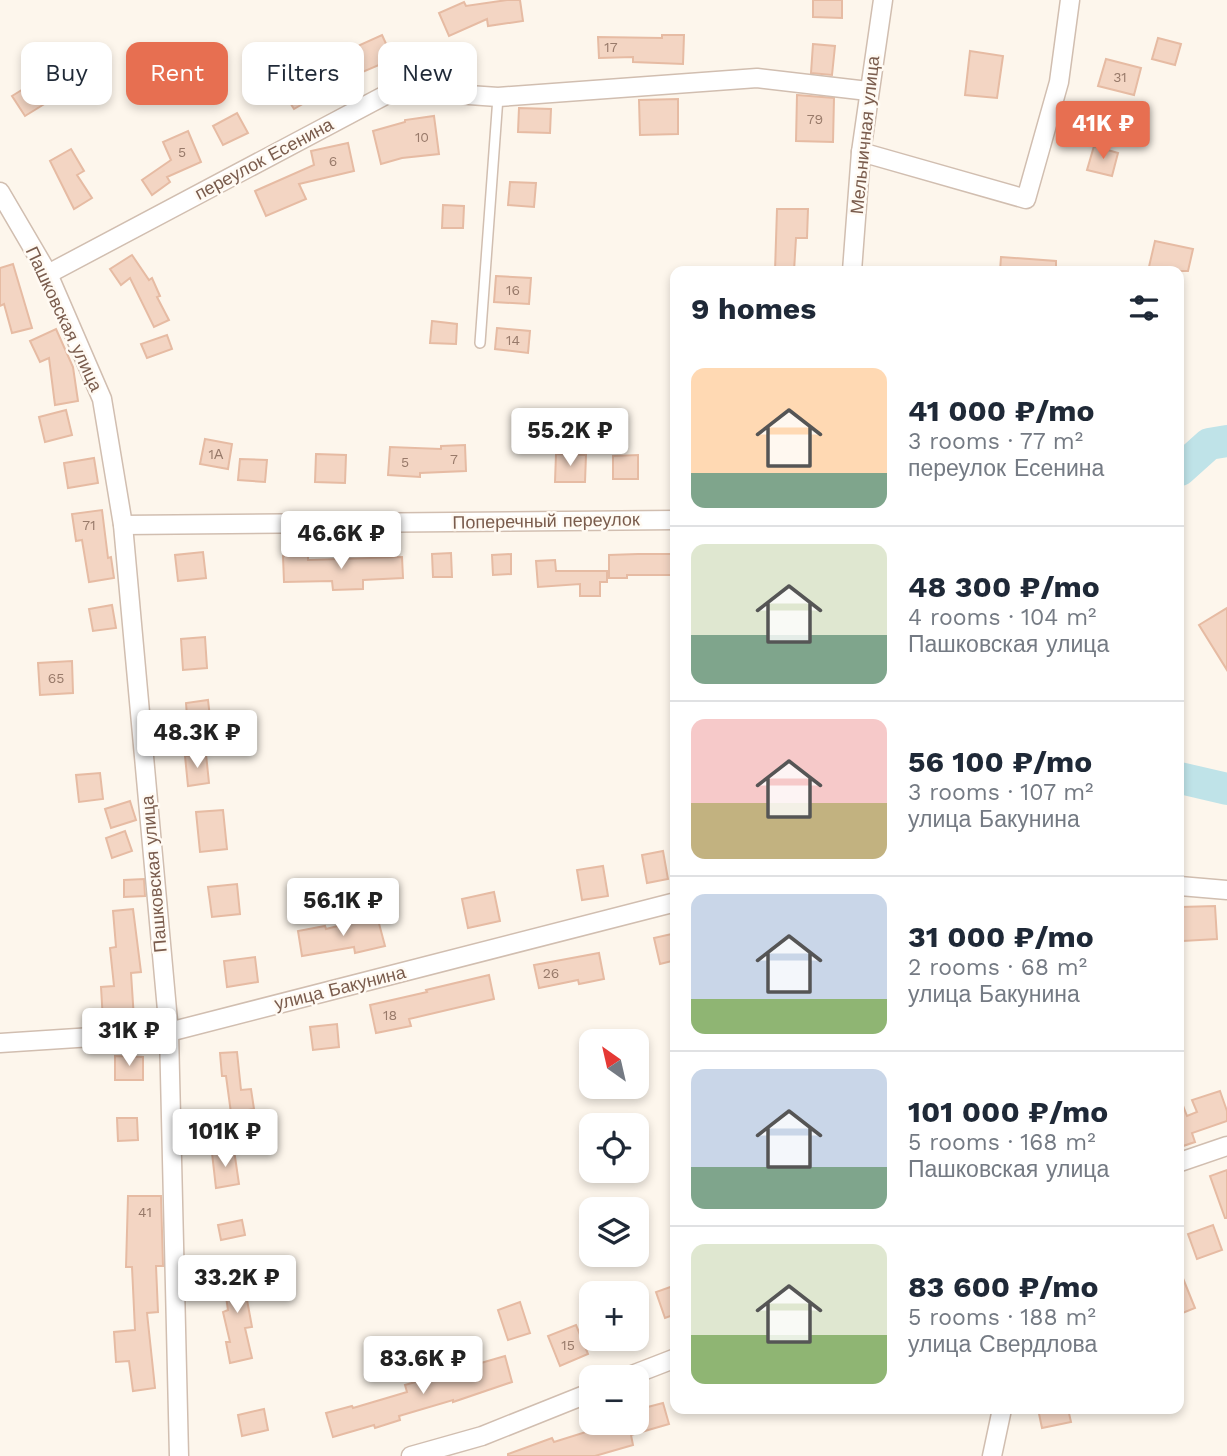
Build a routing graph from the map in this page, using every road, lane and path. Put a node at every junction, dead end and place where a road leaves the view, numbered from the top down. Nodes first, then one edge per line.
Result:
1 (883, 0) edge
2 (1069, 0) edge
3 (868, 91) junction
4 (498, 97) junction
5 (861, 152) junction
6 (0, 192) edge
7 (852, 266) edge
8 (48, 274) junction
9 (480, 343) dead end
10 (670, 520) edge
11 (123, 526) junction
12 (1184, 886) edge
13 (1227, 890) edge
14 (670, 904) edge
15 (169, 1032) junction
16 (0, 1043) edge
17 (1227, 1146) edge
18 (1184, 1161) edge
19 (670, 1360) edge
20 (649, 1368) edge
21 (579, 1397) edge
22 (1001, 1414) edge
23 (178, 1456) edge
24 (411, 1456) edge
25 (992, 1456) edge

1 - 3 street, Мельничная улица
2 - 5 street
3 - 4 street, переулок Есенина
3 - 5 street, Мельничная улица
4 - 8 street, переулок Есенина
4 - 9 lane
5 - 7 street, Мельничная улица
6 - 8 street, Пашковская улица
8 - 11 street, Пашковская улица
10 - 11 street, Поперечный переулок
11 - 15 street, Пашковская улица
12 - 13 street
14 - 15 street, улица Бакунина
15 - 16 street, улица Бакунина
15 - 23 street, Пашковская улица
17 - 18 street
19 - 20 street
21 - 24 street
22 - 25 street

